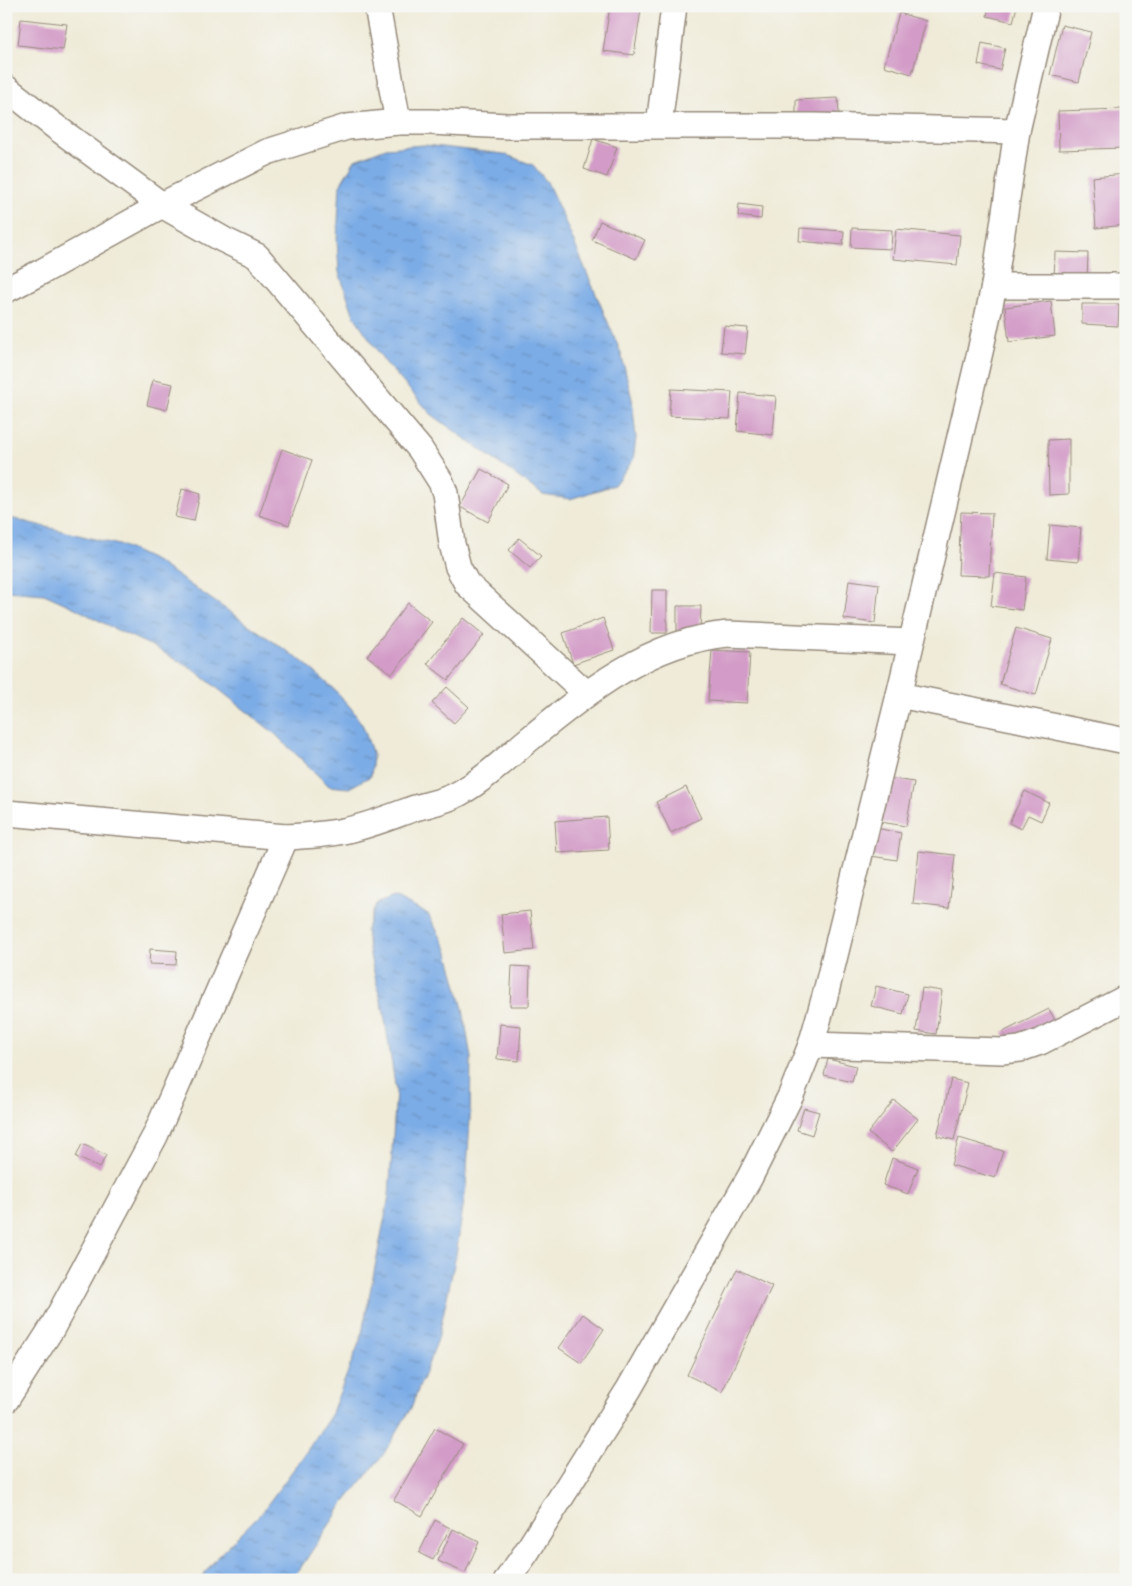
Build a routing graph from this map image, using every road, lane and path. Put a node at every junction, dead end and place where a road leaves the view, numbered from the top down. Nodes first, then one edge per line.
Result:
1 (377, 6) edge
2 (674, 6) edge
3 (1046, 6) edge
4 (6, 88) edge
5 (398, 122) junction
6 (659, 125) junction
7 (1017, 131) junction
8 (162, 206) junction
9 (994, 286) junction
10 (1126, 286) edge
11 (6, 290) edge
12 (911, 642) junction
13 (586, 693) junction
14 (899, 695) junction
15 (1126, 741) edge
16 (6, 813) edge
17 (286, 837) junction
18 (1126, 998) edge
19 (811, 1045) junction
20 (6, 1400) edge
21 (507, 1580) edge

1 - 5 street
2 - 6 street
3 - 7 street
4 - 8 street
5 - 6 street
5 - 8 street
6 - 7 street
7 - 9 street
8 - 11 street
8 - 13 street
9 - 10 street
9 - 12 street
12 - 13 street
12 - 14 street
13 - 17 street
14 - 15 street
14 - 19 street
16 - 17 street
17 - 20 street
18 - 19 street
19 - 21 street

